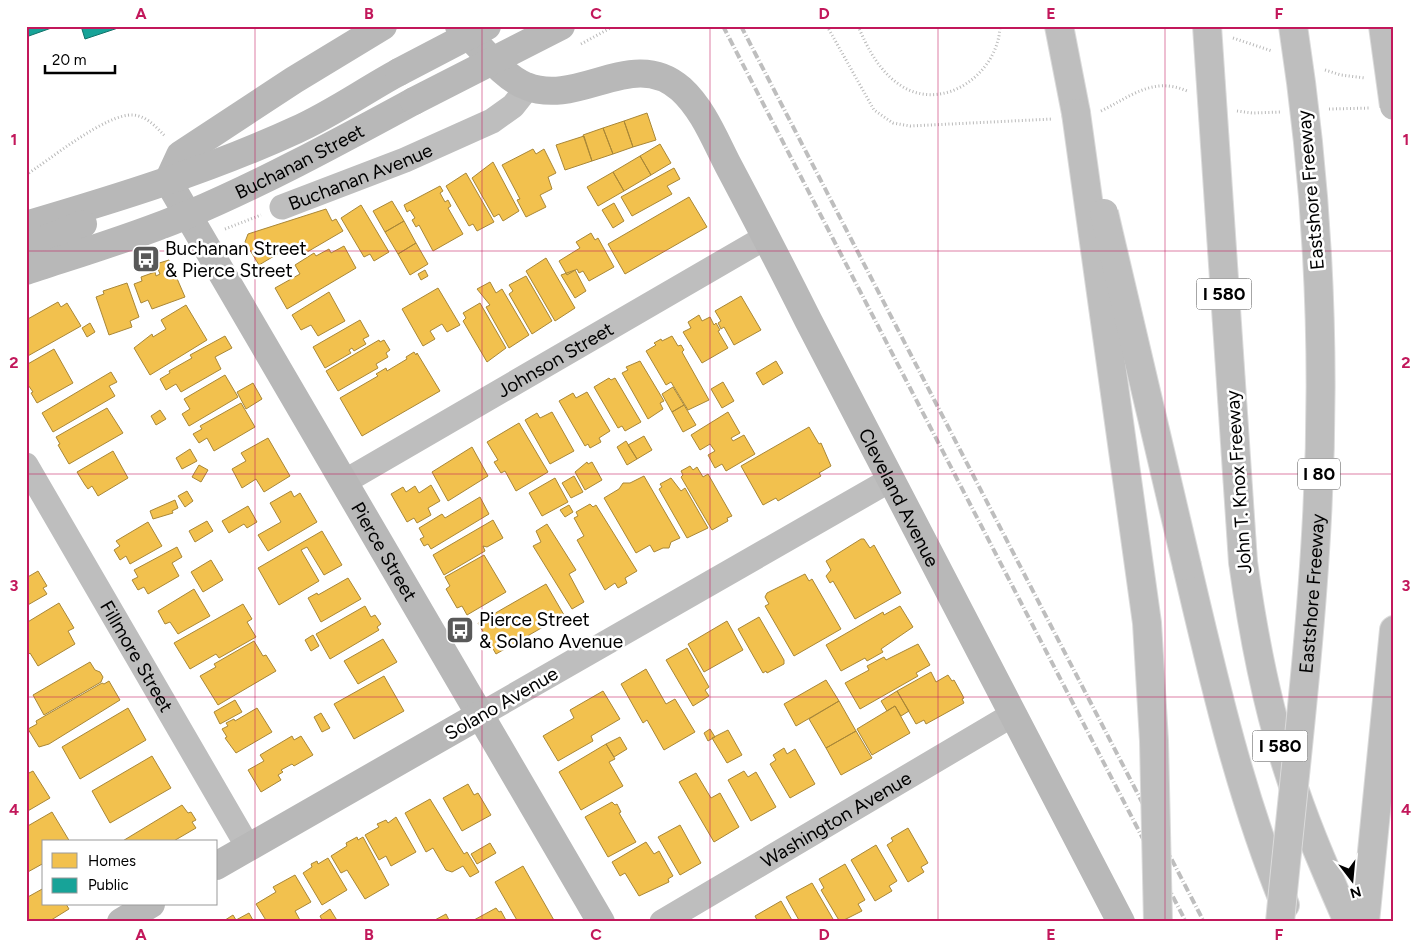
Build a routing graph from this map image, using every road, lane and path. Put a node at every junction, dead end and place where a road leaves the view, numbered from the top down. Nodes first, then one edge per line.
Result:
1 (383, 26) edge
2 (460, 26) edge
3 (487, 26) edge
4 (562, 26) edge
5 (858, 26) edge
6 (1000, 26) edge
7 (1058, 26) edge
8 (1207, 26) edge
9 (1293, 26) edge
10 (1383, 26) edge
11 (528, 87) junction
12 (1394, 106) edge
13 (1076, 113) junction
14 (180, 155) junction
15 (26, 175) edge
16 (168, 181) junction
17 (131, 194) junction
18 (217, 202) junction
19 (282, 207) joint
20 (187, 215) junction
21 (238, 223) junction
22 (26, 225) edge
23 (766, 236) junction
24 (202, 240) junction
25 (26, 247) edge
26 (26, 271) edge
27 (26, 466) edge
28 (890, 480) junction
29 (344, 482) junction
30 (1394, 630) edge
31 (480, 715) junction
32 (1012, 716) junction
33 (248, 847) junction
34 (218, 865) edge
35 (148, 906) edge
36 (121, 922) edge
37 (600, 922) edge
38 (662, 922) edge
39 (1121, 922) edge
40 (1158, 922) edge
41 (1280, 922) edge
42 (1292, 922) edge
43 (1348, 922) edge
44 (1365, 922) edge

1 - 14 street
2 - 11 street
3 - 16 street, Buchanan Street, bridge
4 - 18 street, Buchanan Street, bridge
5 - 6 path
7 - 13 highway
8 - 43 highway, John T. Knox Freeway / I 580, bridge
9 - 41 highway, Eastshore Freeway / I 80, bridge
10 - 12 highway, bridge
11 - 19 street, Buchanan Avenue
11 - 23 street, Cleveland Avenue
13 - 40 highway, bridge
13 - 42 highway, bridge
14 - 15 path
14 - 16 street
16 - 17 street, Buchanan Street
16 - 20 street, Pierce Street
17 - 22 street, Buchanan Street
17 - 25 street
18 - 20 street, Buchanan Street
18 - 21 path
19 - 21 path, Buchanan Avenue
20 - 24 street, Pierce Street
20 - 26 street, Buchanan Street
21 - 24 path, Buchanan Avenue
23 - 28 street, Cleveland Avenue
23 - 29 street, Johnson Street
24 - 29 street, Pierce Street
27 - 33 street, Fillmore Street
28 - 31 street, Solano Avenue
28 - 32 street, Cleveland Avenue
29 - 31 street, Pierce Street
30 - 44 highway
31 - 33 street, Solano Avenue
31 - 37 street, Pierce Street
32 - 38 street, Washington Avenue
32 - 39 street, Cleveland Avenue
33 - 34 street, Solano Avenue
35 - 36 street

